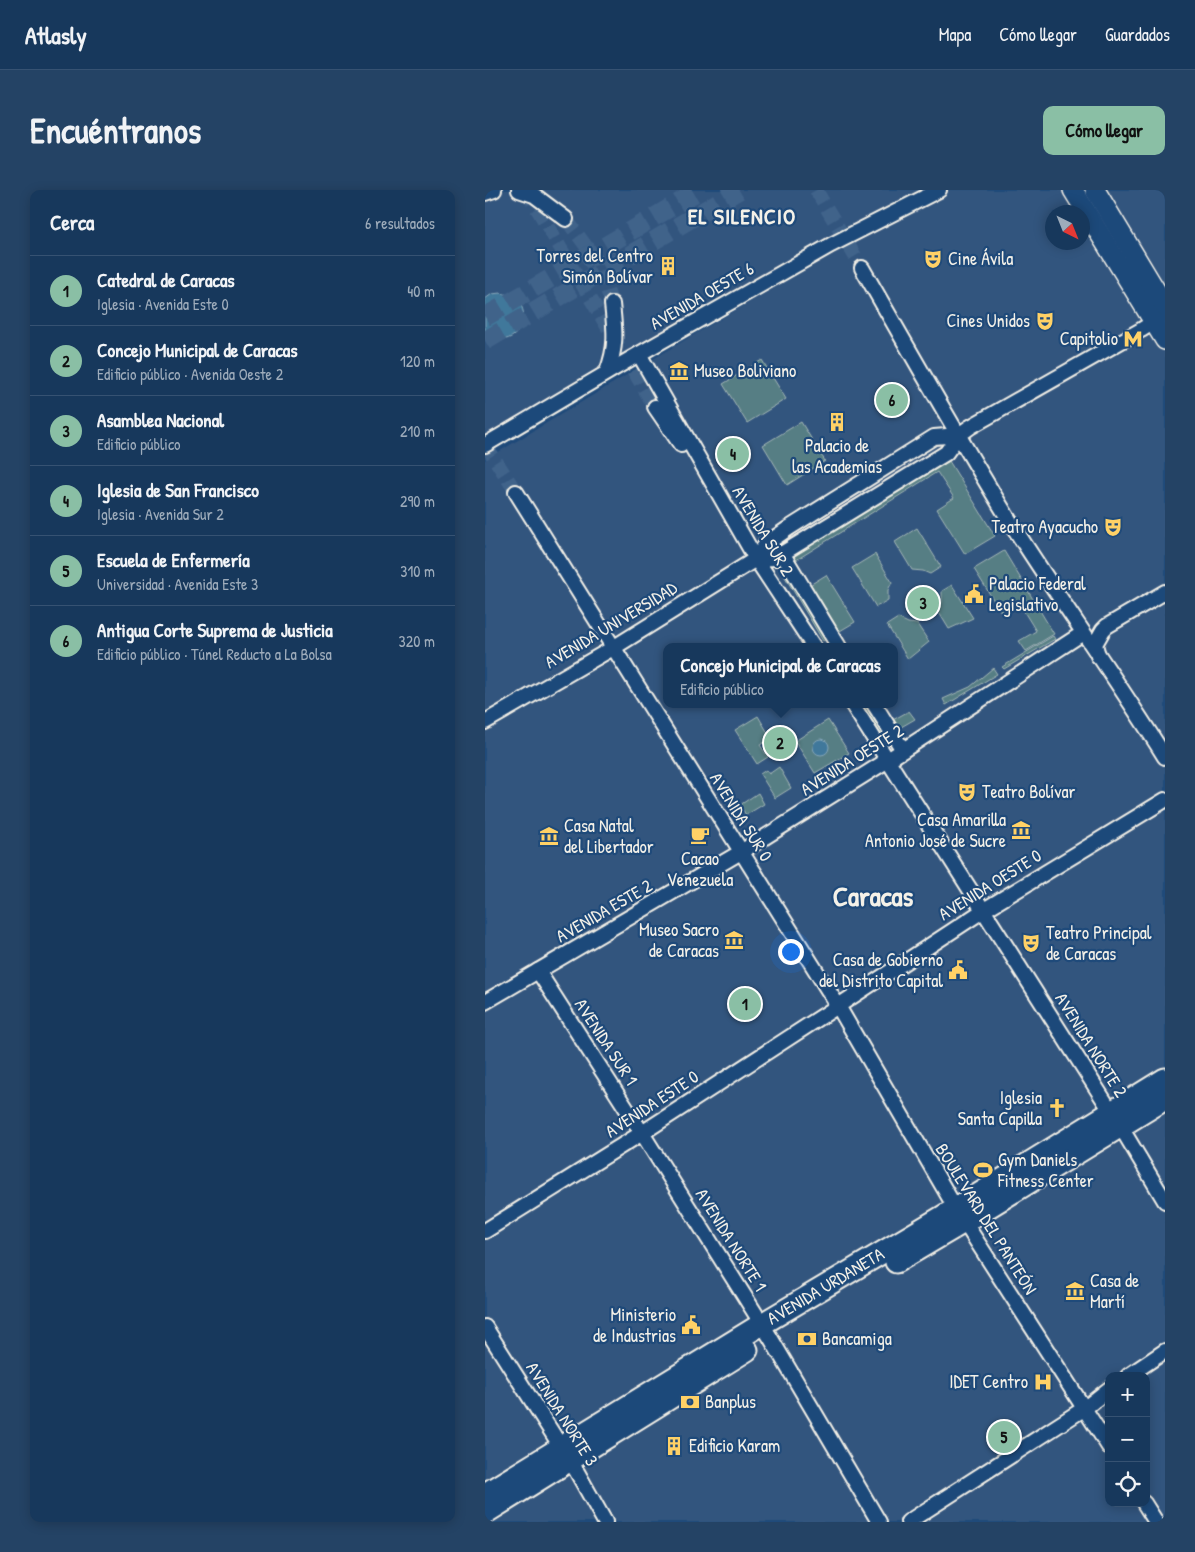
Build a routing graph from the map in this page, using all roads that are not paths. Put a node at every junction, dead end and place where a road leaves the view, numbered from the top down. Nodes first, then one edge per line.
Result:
1 (494, 190) edge
2 (519, 190) edge
3 (939, 190) edge
4 (1073, 190) edge
5 (1095, 190) edge
6 (485, 193) edge
7 (566, 219) tunnel mouth
8 (861, 268) tunnel mouth
9 (613, 304) tunnel mouth
10 (1165, 306) edge
11 (1160, 318) edge
12 (1165, 340) edge
13 (639, 354) junction
14 (607, 372) junction
15 (655, 406) tunnel mouth
16 (959, 435) junction
17 (487, 444) edge
18 (516, 492) tunnel mouth
19 (782, 553) junction
20 (756, 559) junction
21 (1165, 592) edge
22 (1083, 633) junction
23 (811, 643) edge
24 (837, 643) edge
25 (613, 648) junction
26 (1098, 657) junction
27 (855, 708) edge
28 (877, 708) edge
29 (485, 722) edge
30 (903, 750) junction
31 (1165, 757) edge
32 (888, 760) junction
33 (1165, 800) edge
34 (741, 852) junction
35 (978, 910) junction
36 (538, 971) junction
37 (485, 1002) edge
38 (838, 1006) junction
39 (1165, 1079) edge
40 (1165, 1099) edge
41 (1116, 1119) junction
42 (643, 1133) junction
43 (1165, 1201) edge
44 (960, 1216) junction
45 (485, 1231) edge
46 (485, 1327) edge
47 (766, 1330) junction
48 (1165, 1352) edge
49 (1135, 1372) edge
50 (1105, 1392) edge
51 (1085, 1408) junction
52 (1105, 1440) edge
53 (565, 1454) junction
54 (485, 1494) edge
55 (1147, 1507) edge
56 (485, 1513) edge
57 (605, 1522) edge
58 (879, 1522) edge
59 (908, 1522) edge
60 (1156, 1522) edge

1 - 6 street
2 - 7 street
3 - 13 street, AVENIDA OESTE 6
4 - 11 main road
5 - 10 main road
8 - 16 street
9 - 14 street
11 - 12 main road
11 - 16 street, AVENIDA UNIVERSIDAD
13 - 14 street, AVENIDA OESTE 6
13 - 20 street, AVENIDA SUR 2
14 - 17 street, AVENIDA OESTE 6
15 - 20 street
16 - 19 street, AVENIDA UNIVERSIDAD
16 - 20 street, AVENIDA UNIVERSIDAD
16 - 22 street
18 - 25 street, AVENIDA SUR 0
19 - 20 street, AVENIDA UNIVERSIDAD
19 - 24 street
20 - 23 street, AVENIDA SUR 2
20 - 25 street, AVENIDA UNIVERSIDAD
21 - 26 street
22 - 26 street
22 - 30 street, AVENIDA OESTE 2
25 - 29 street, AVENIDA UNIVERSIDAD
25 - 34 street, AVENIDA SUR 0
26 - 31 street
27 - 32 street
28 - 30 street
30 - 32 street, AVENIDA OESTE 2
32 - 34 street, AVENIDA OESTE 2
32 - 35 street
33 - 35 street, AVENIDA OESTE 0
34 - 36 street, AVENIDA ESTE 2
34 - 38 street, AVENIDA SUR 0
35 - 38 street, AVENIDA OESTE 0
35 - 41 street, AVENIDA NORTE 2
36 - 37 street, AVENIDA ESTE 2
36 - 42 street, AVENIDA SUR 1
38 - 42 street, AVENIDA ESTE 0
38 - 44 street, BOULEVARD DEL PANTEÓN
39 - 41 main road, AVENIDA URDANETA
40 - 41 main road, AVENIDA URDANETA
41 - 43 street, AVENIDA NORTE 2
41 - 44 main road, AVENIDA URDANETA
42 - 45 street, AVENIDA ESTE 0
42 - 47 street, AVENIDA NORTE 1
44 - 47 main road, AVENIDA URDANETA
44 - 51 street, BOULEVARD DEL PANTEÓN
46 - 53 street, AVENIDA NORTE 3
47 - 53 main road, AVENIDA URDANETA
47 - 58 street, AVENIDA NORTE 1
48 - 49 street
50 - 51 street
51 - 52 street, BOULEVARD DEL PANTEÓN
51 - 59 street
53 - 54 main road, AVENIDA URDANETA
53 - 56 main road, AVENIDA URDANETA
53 - 57 street, AVENIDA NORTE 3
55 - 60 street

